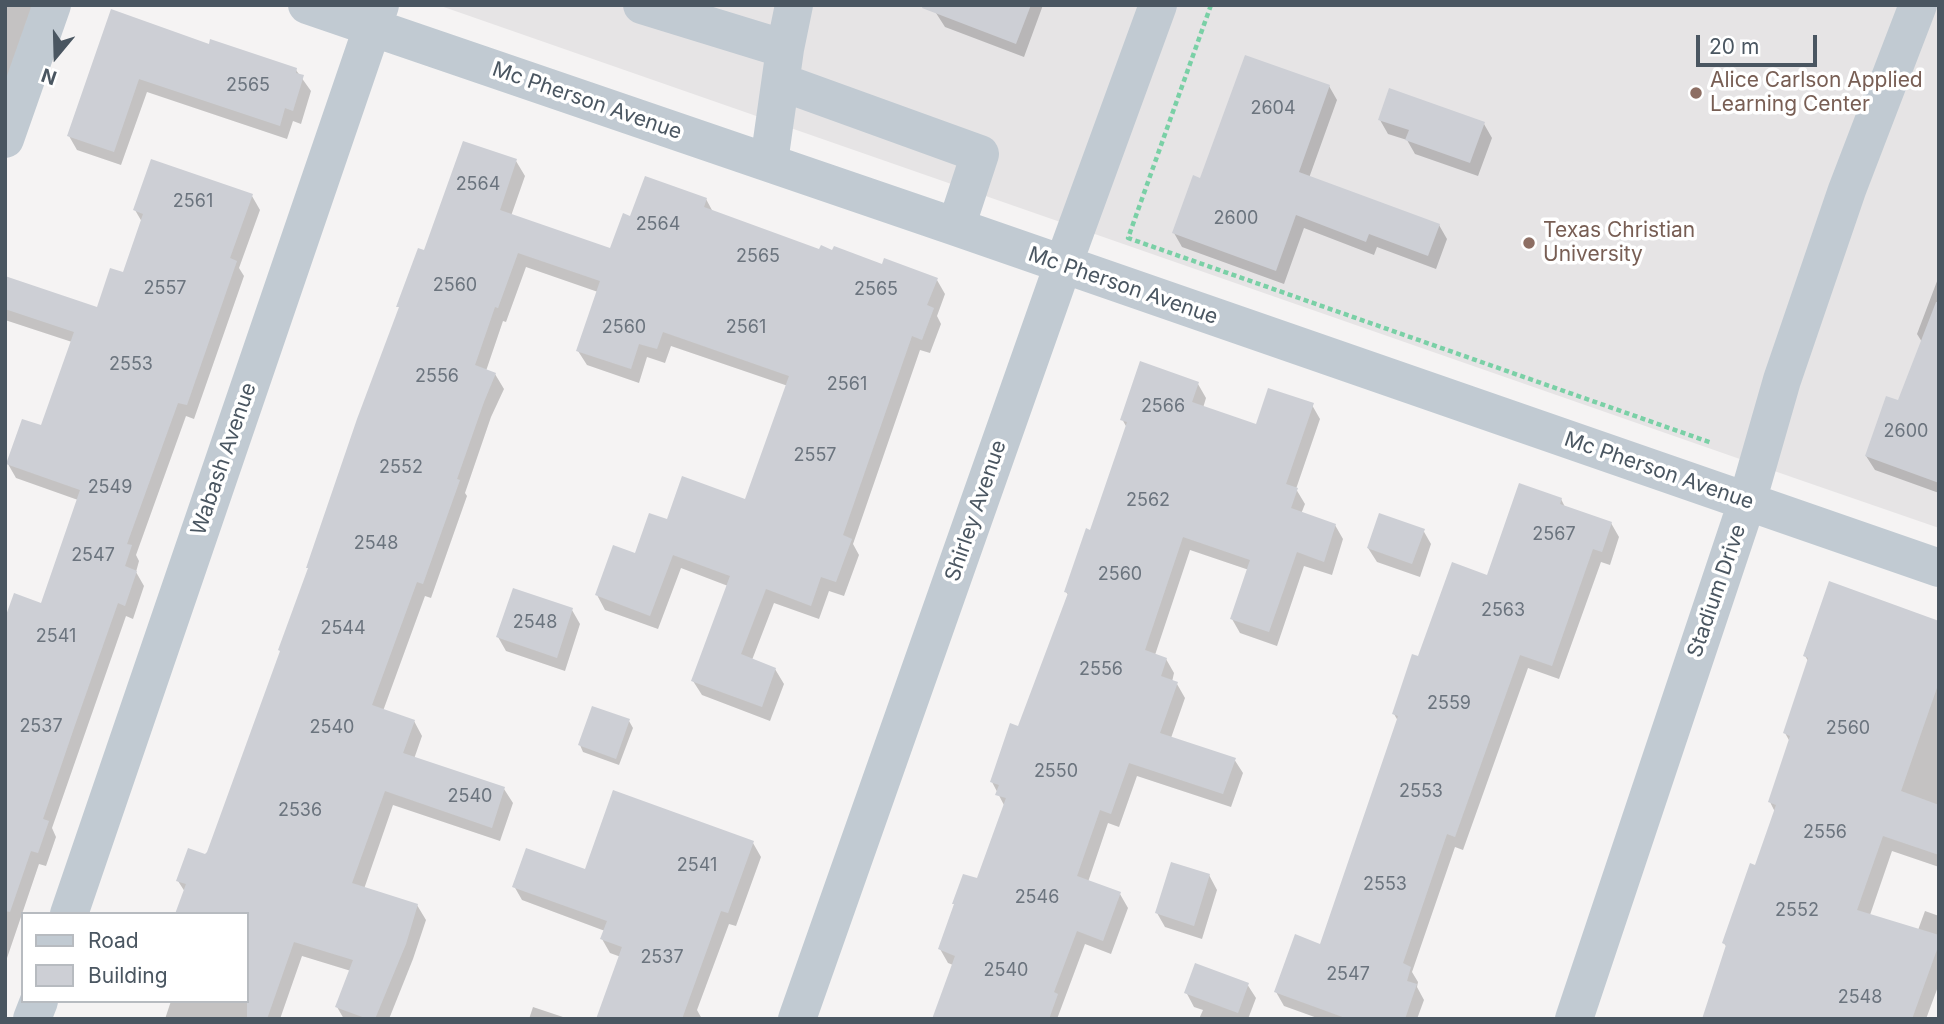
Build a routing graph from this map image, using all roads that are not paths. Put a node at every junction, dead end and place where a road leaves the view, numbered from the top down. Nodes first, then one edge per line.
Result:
1 (52, 5) edge
2 (307, 5) edge
3 (642, 5) edge
4 (794, 5) edge
5 (1157, 5) edge
6 (1918, 5) edge
7 (377, 17) edge
8 (783, 66) junction
9 (5, 139) edge
10 (769, 162) junction
11 (956, 227) junction
12 (1063, 265) junction
13 (1747, 502) junction
14 (1939, 568) edge
15 (70, 912) edge
16 (797, 1019) edge
17 (1574, 1019) edge

1 - 9 street
2 - 7 street, Mc Pherson Avenue
3 - 8 street
4 - 8 street
5 - 12 street, Shirley Avenue
6 - 13 street, Stadium Drive
7 - 10 street, Mc Pherson Avenue
7 - 15 street, Wabash Avenue
8 - 10 street
8 - 11 street
10 - 11 street, Mc Pherson Avenue
11 - 12 street, Mc Pherson Avenue
12 - 13 street, Mc Pherson Avenue
12 - 16 street, Shirley Avenue
13 - 14 street, Mc Pherson Avenue
13 - 17 street, Stadium Drive

